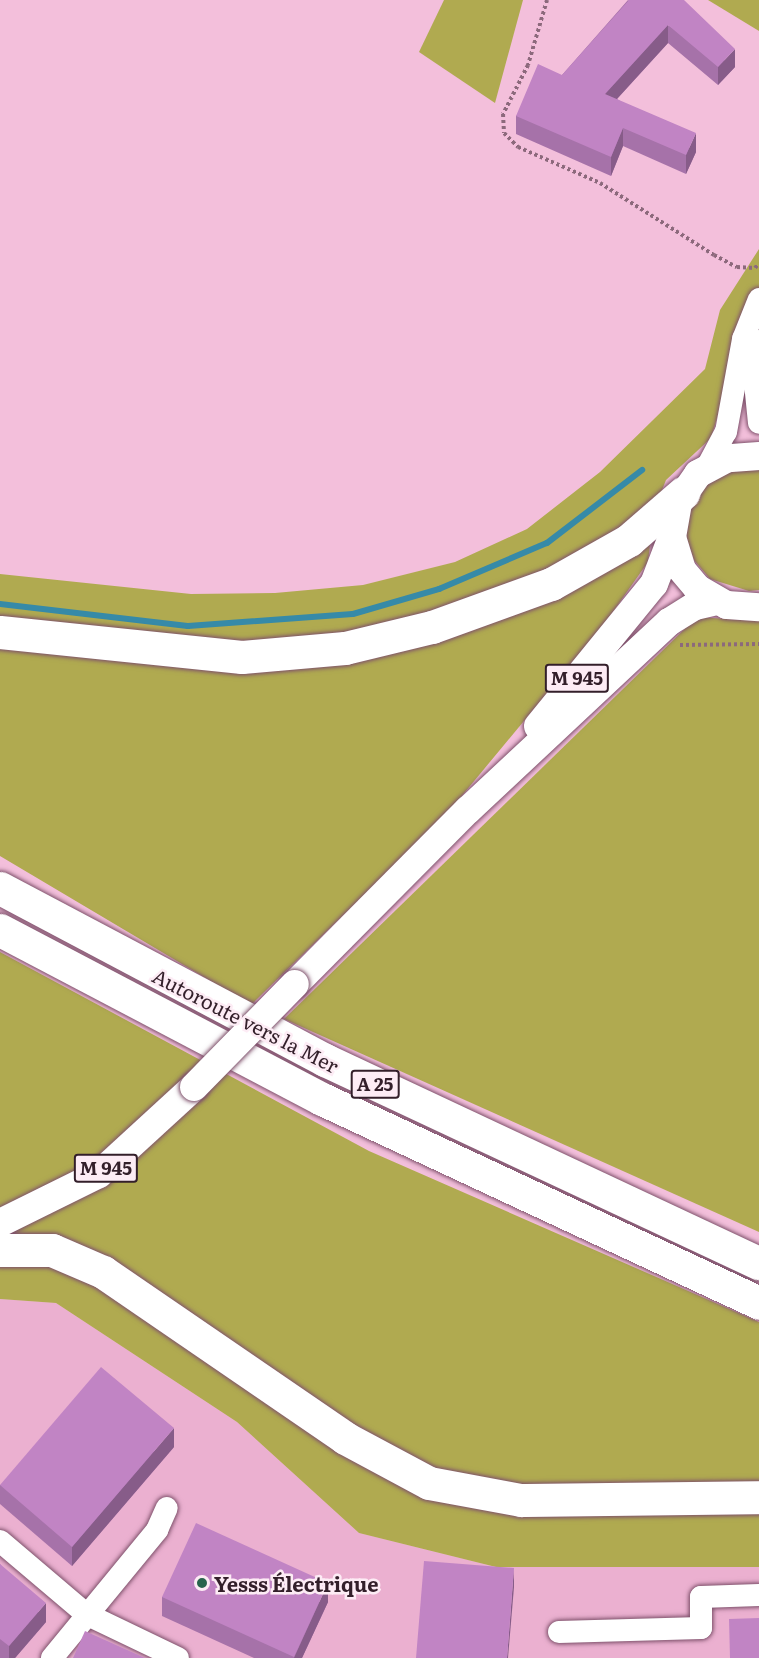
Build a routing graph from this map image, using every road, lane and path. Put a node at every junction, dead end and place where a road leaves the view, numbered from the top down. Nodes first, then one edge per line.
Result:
1 (547, 0) edge
2 (759, 263) edge
3 (759, 299) edge
4 (759, 340) edge
5 (759, 423) edge
6 (759, 456) edge
7 (707, 467) junction
8 (683, 493) junction
9 (672, 537) junction
10 (717, 601) junction
11 (759, 607) edge
12 (0, 632) edge
13 (759, 644) edge
14 (670, 645) dead end
15 (468, 810) junction
16 (0, 888) edge
17 (0, 930) edge
18 (0, 1223) edge
19 (0, 1250) edge
20 (759, 1263) edge
21 (759, 1303) edge
22 (759, 1497) edge
23 (167, 1508) dead end
24 (0, 1540) edge
25 (759, 1595) edge
26 (86, 1614) junction
27 (559, 1632) dead end
28 (52, 1658) edge
29 (178, 1658) edge

1 - 2 path
3 - 7 street
4 - 5 street
6 - 7 main road
7 - 8 main road
8 - 9 main road
8 - 12 highway
9 - 10 main road
9 - 15 main road, M 945
10 - 11 main road
10 - 15 main road, M 945
13 - 14 path
15 - 18 main road, M 945, bridge
16 - 20 highway, Autoroute vers la Mer / A 25
17 - 21 highway, A 25
19 - 22 highway
23 - 26 street
24 - 26 street
25 - 27 street
26 - 28 street
26 - 29 street

